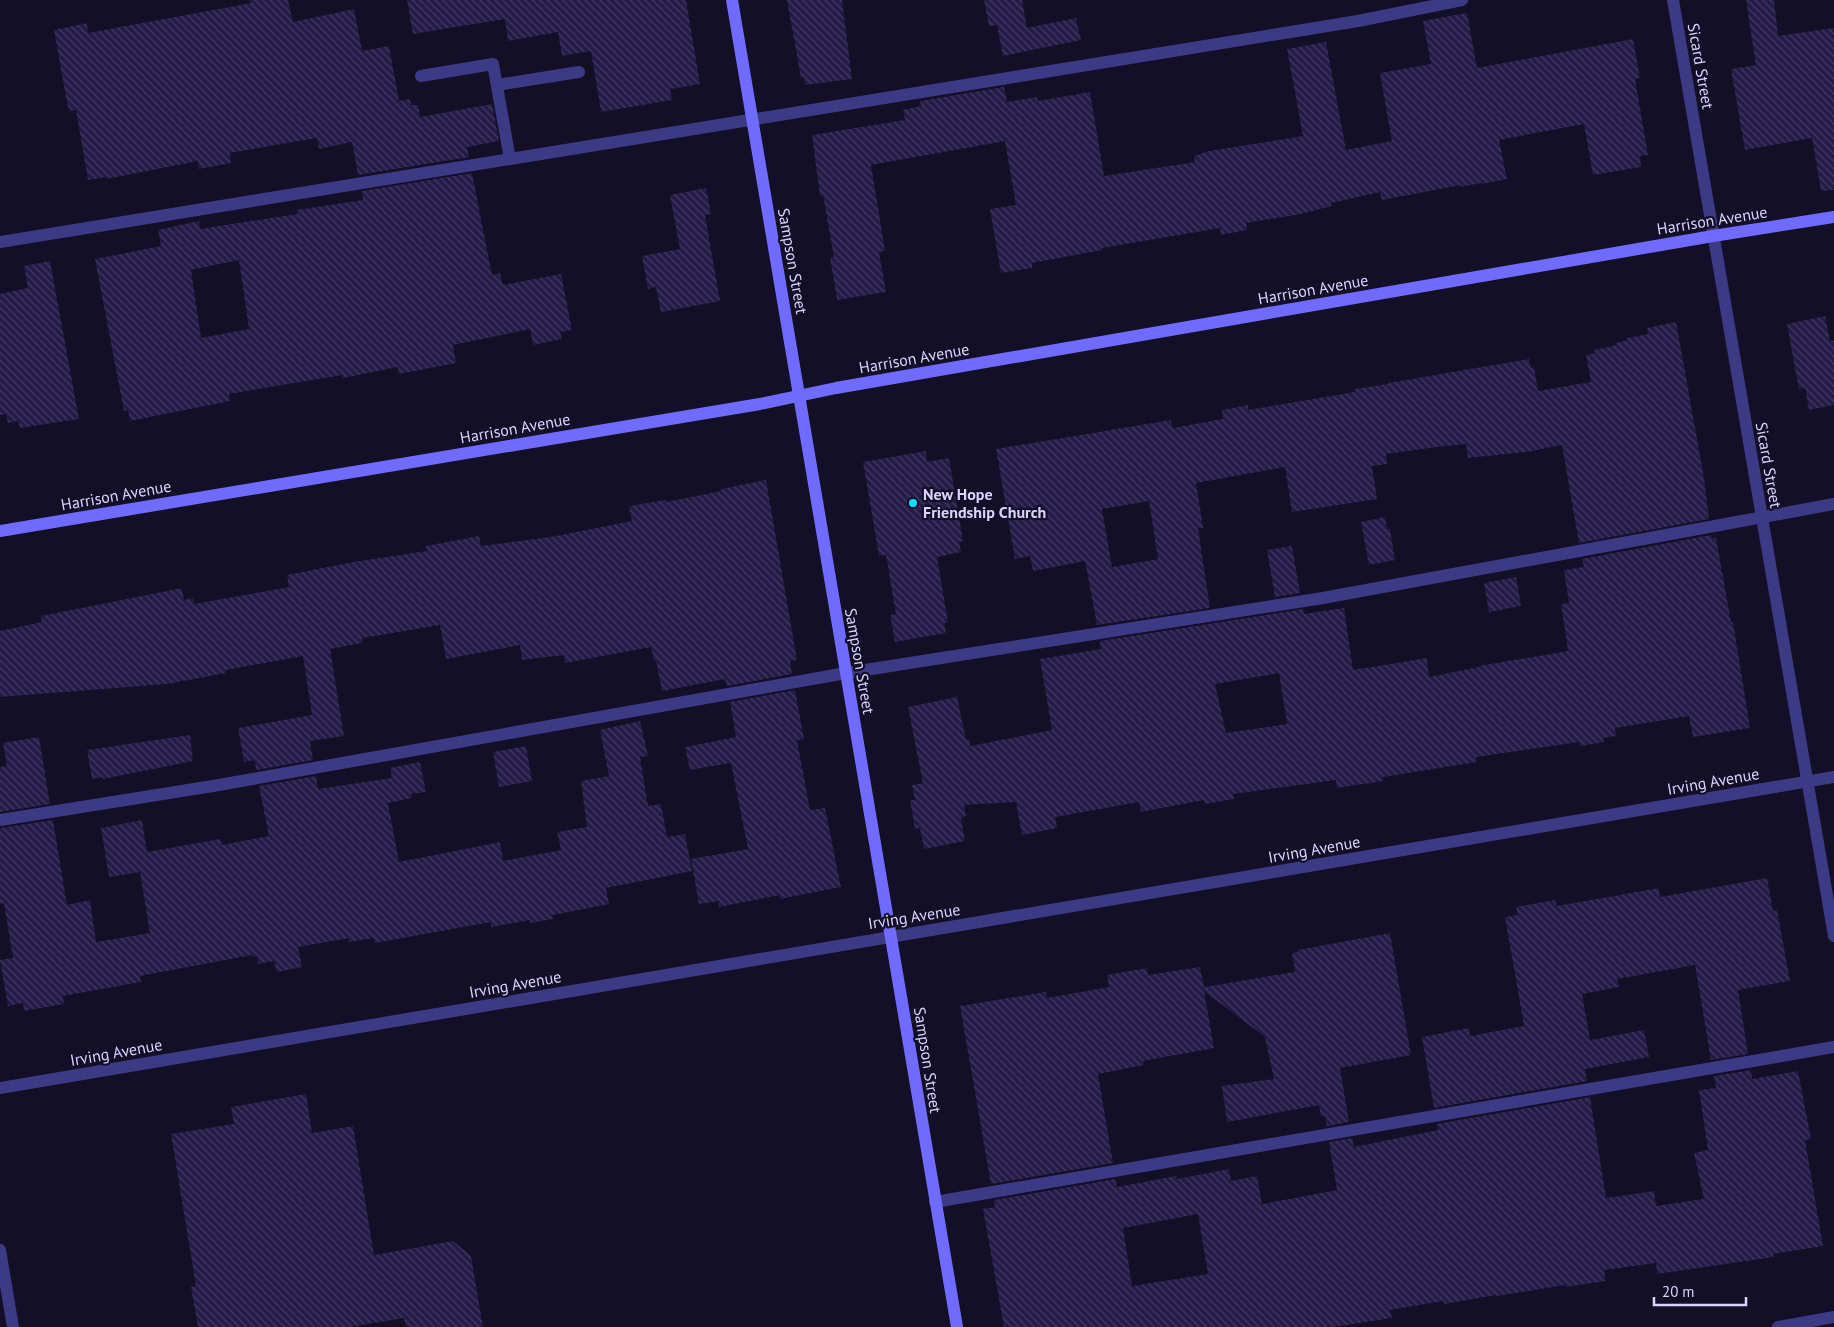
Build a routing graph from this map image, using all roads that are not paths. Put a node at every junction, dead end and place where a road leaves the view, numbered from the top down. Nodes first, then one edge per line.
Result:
1 (732, 0) edge
2 (1462, 0) edge
3 (1673, 0) edge
4 (579, 72) dead end
5 (421, 76) dead end
6 (497, 86) junction
7 (752, 118) junction
8 (510, 159) junction
9 (1834, 217) edge
10 (1714, 236) junction
11 (0, 242) edge
12 (799, 395) junction
13 (1834, 504) edge
14 (1762, 517) junction
15 (0, 532) edge
16 (846, 673) junction
17 (1834, 777) edge
18 (1808, 781) junction
19 (0, 820) edge
20 (890, 936) junction
21 (1834, 936) edge
22 (1834, 1047) edge
23 (0, 1088) edge
24 (935, 1202) junction
25 (0, 1250) edge
26 (1834, 1317) edge
27 (13, 1327) edge
28 (957, 1327) edge
29 (1778, 1327) edge

1 - 7 street, Sampson Street
2 - 7 street
3 - 10 street, Sicard Street
4 - 6 street
5 - 6 street
6 - 8 street
7 - 8 street
7 - 12 street, Sampson Street
8 - 11 street
9 - 10 street, Harrison Avenue
10 - 12 street, Harrison Avenue
10 - 14 street, Sicard Street
12 - 15 street, Harrison Avenue
12 - 16 street, Sampson Street
13 - 14 street
14 - 16 street
14 - 18 street, Sicard Street
16 - 19 street
16 - 20 street, Sampson Street
17 - 18 street, Irving Avenue
18 - 20 street, Irving Avenue
18 - 21 street, Sicard Street
20 - 23 street, Irving Avenue
20 - 24 street, Sampson Street
22 - 24 street
24 - 28 street, Sampson Street
25 - 27 street
26 - 29 street

